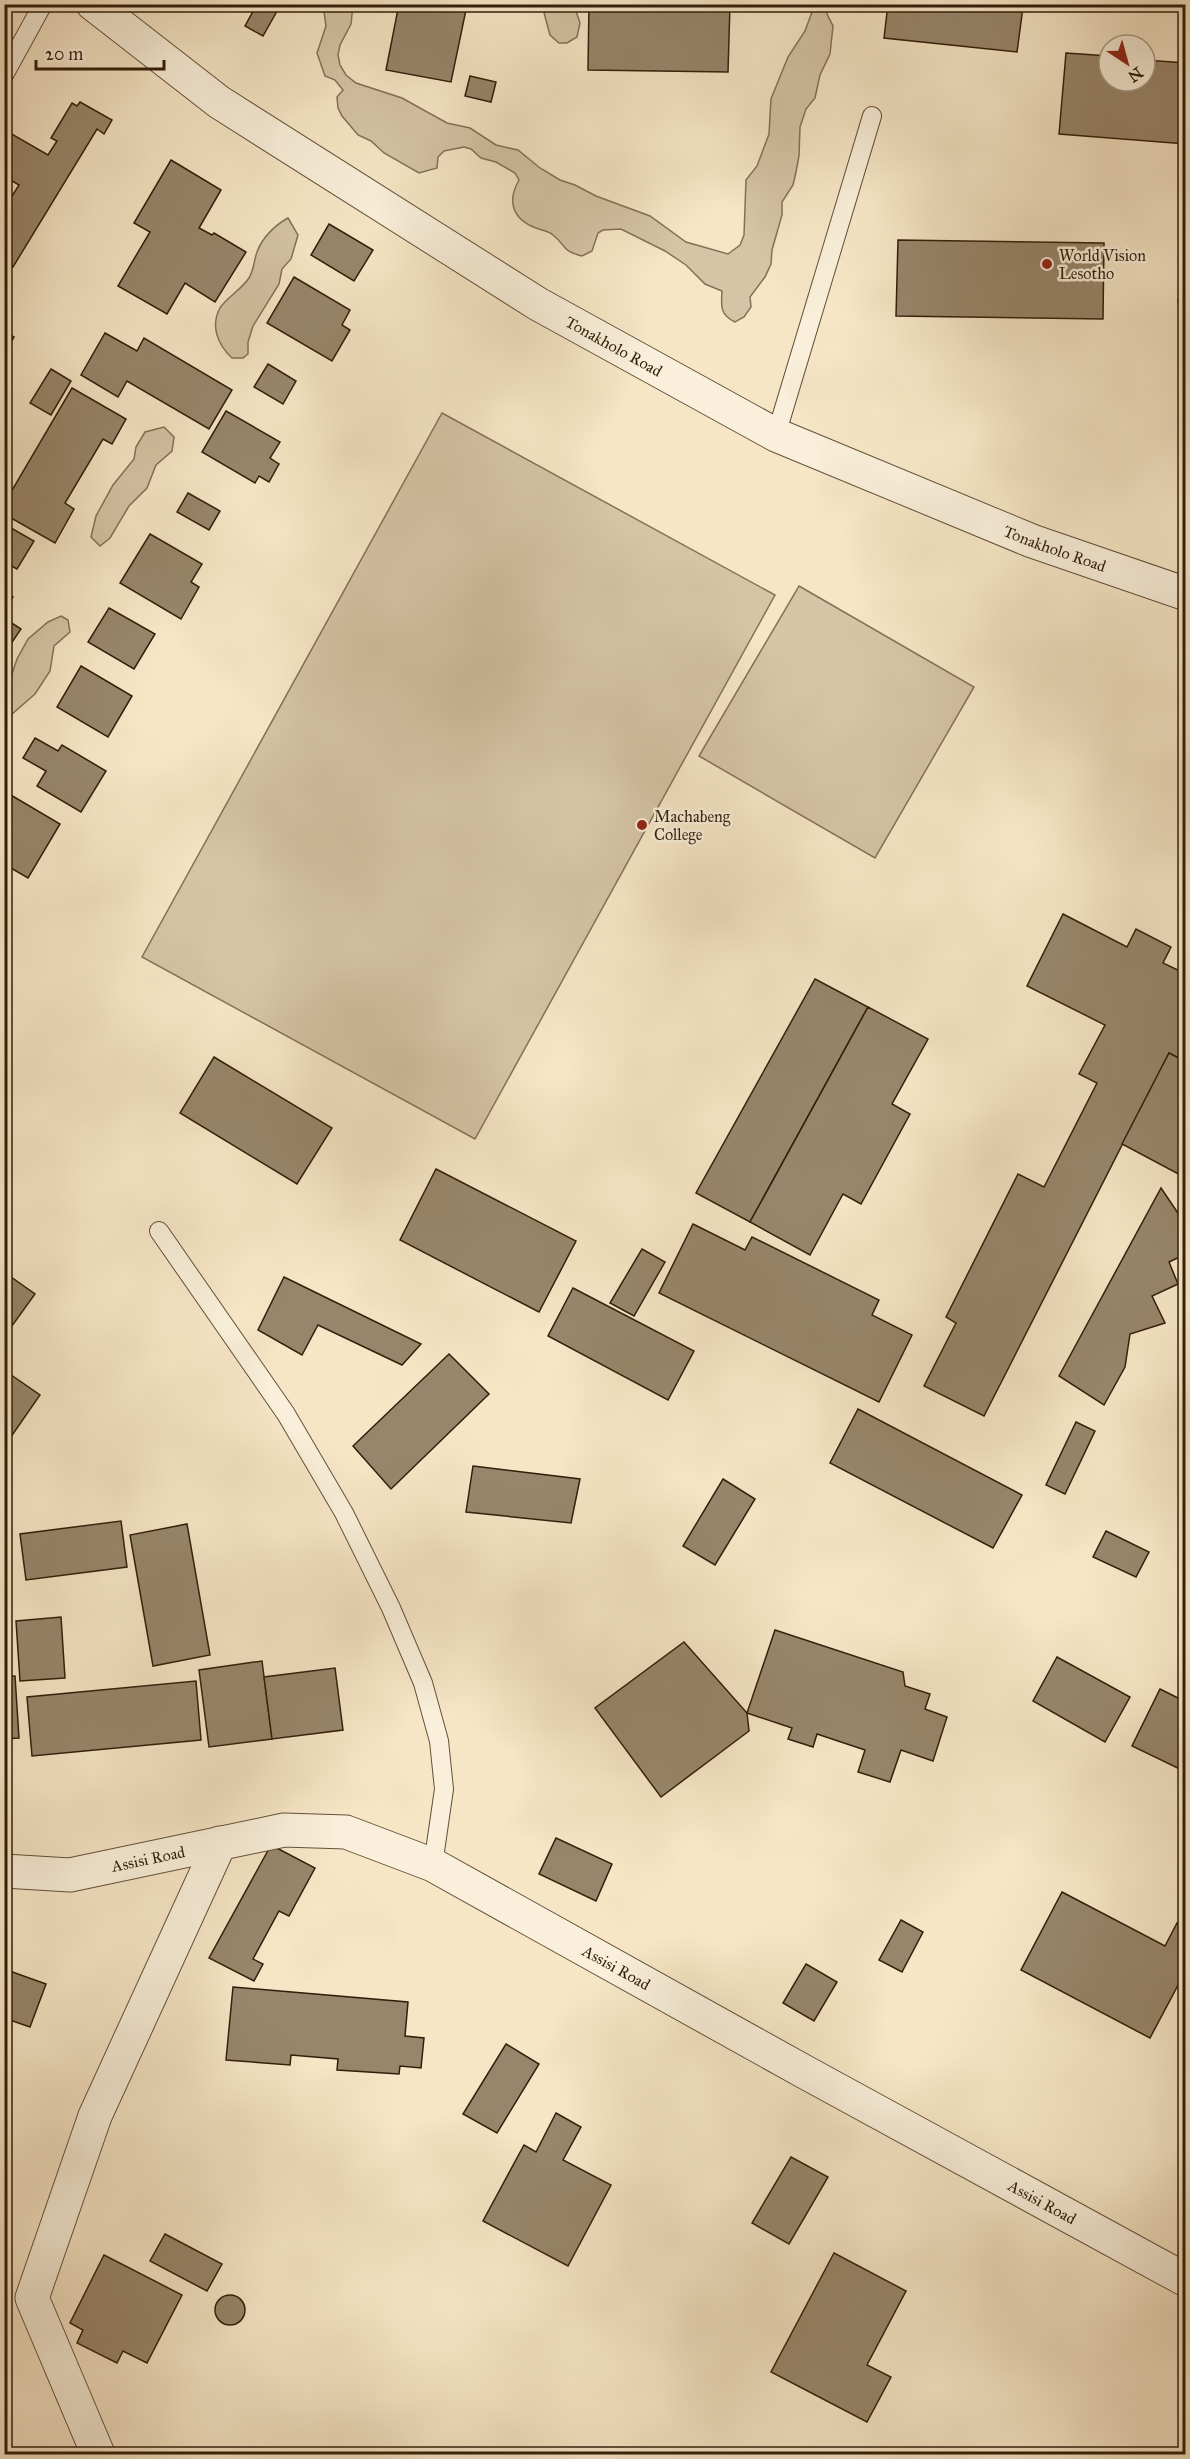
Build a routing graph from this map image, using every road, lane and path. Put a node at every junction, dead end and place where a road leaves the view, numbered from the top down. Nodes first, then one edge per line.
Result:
1 (43, 4) edge
2 (93, 4) edge
3 (4, 75) edge
4 (872, 116) dead end
5 (776, 435) junction
6 (1185, 594) edge
7 (159, 1231) dead end
8 (220, 1843) junction
9 (433, 1865) junction
10 (4, 1871) edge
11 (1185, 2280) edge
12 (98, 2454) edge

1 - 3 lane
2 - 5 street, Tonakholo Road
4 - 5 lane
5 - 6 street, Tonakholo Road
7 - 9 lane
8 - 9 street, Assisi Road
8 - 10 street, Assisi Road
8 - 12 street
9 - 11 street, Assisi Road

